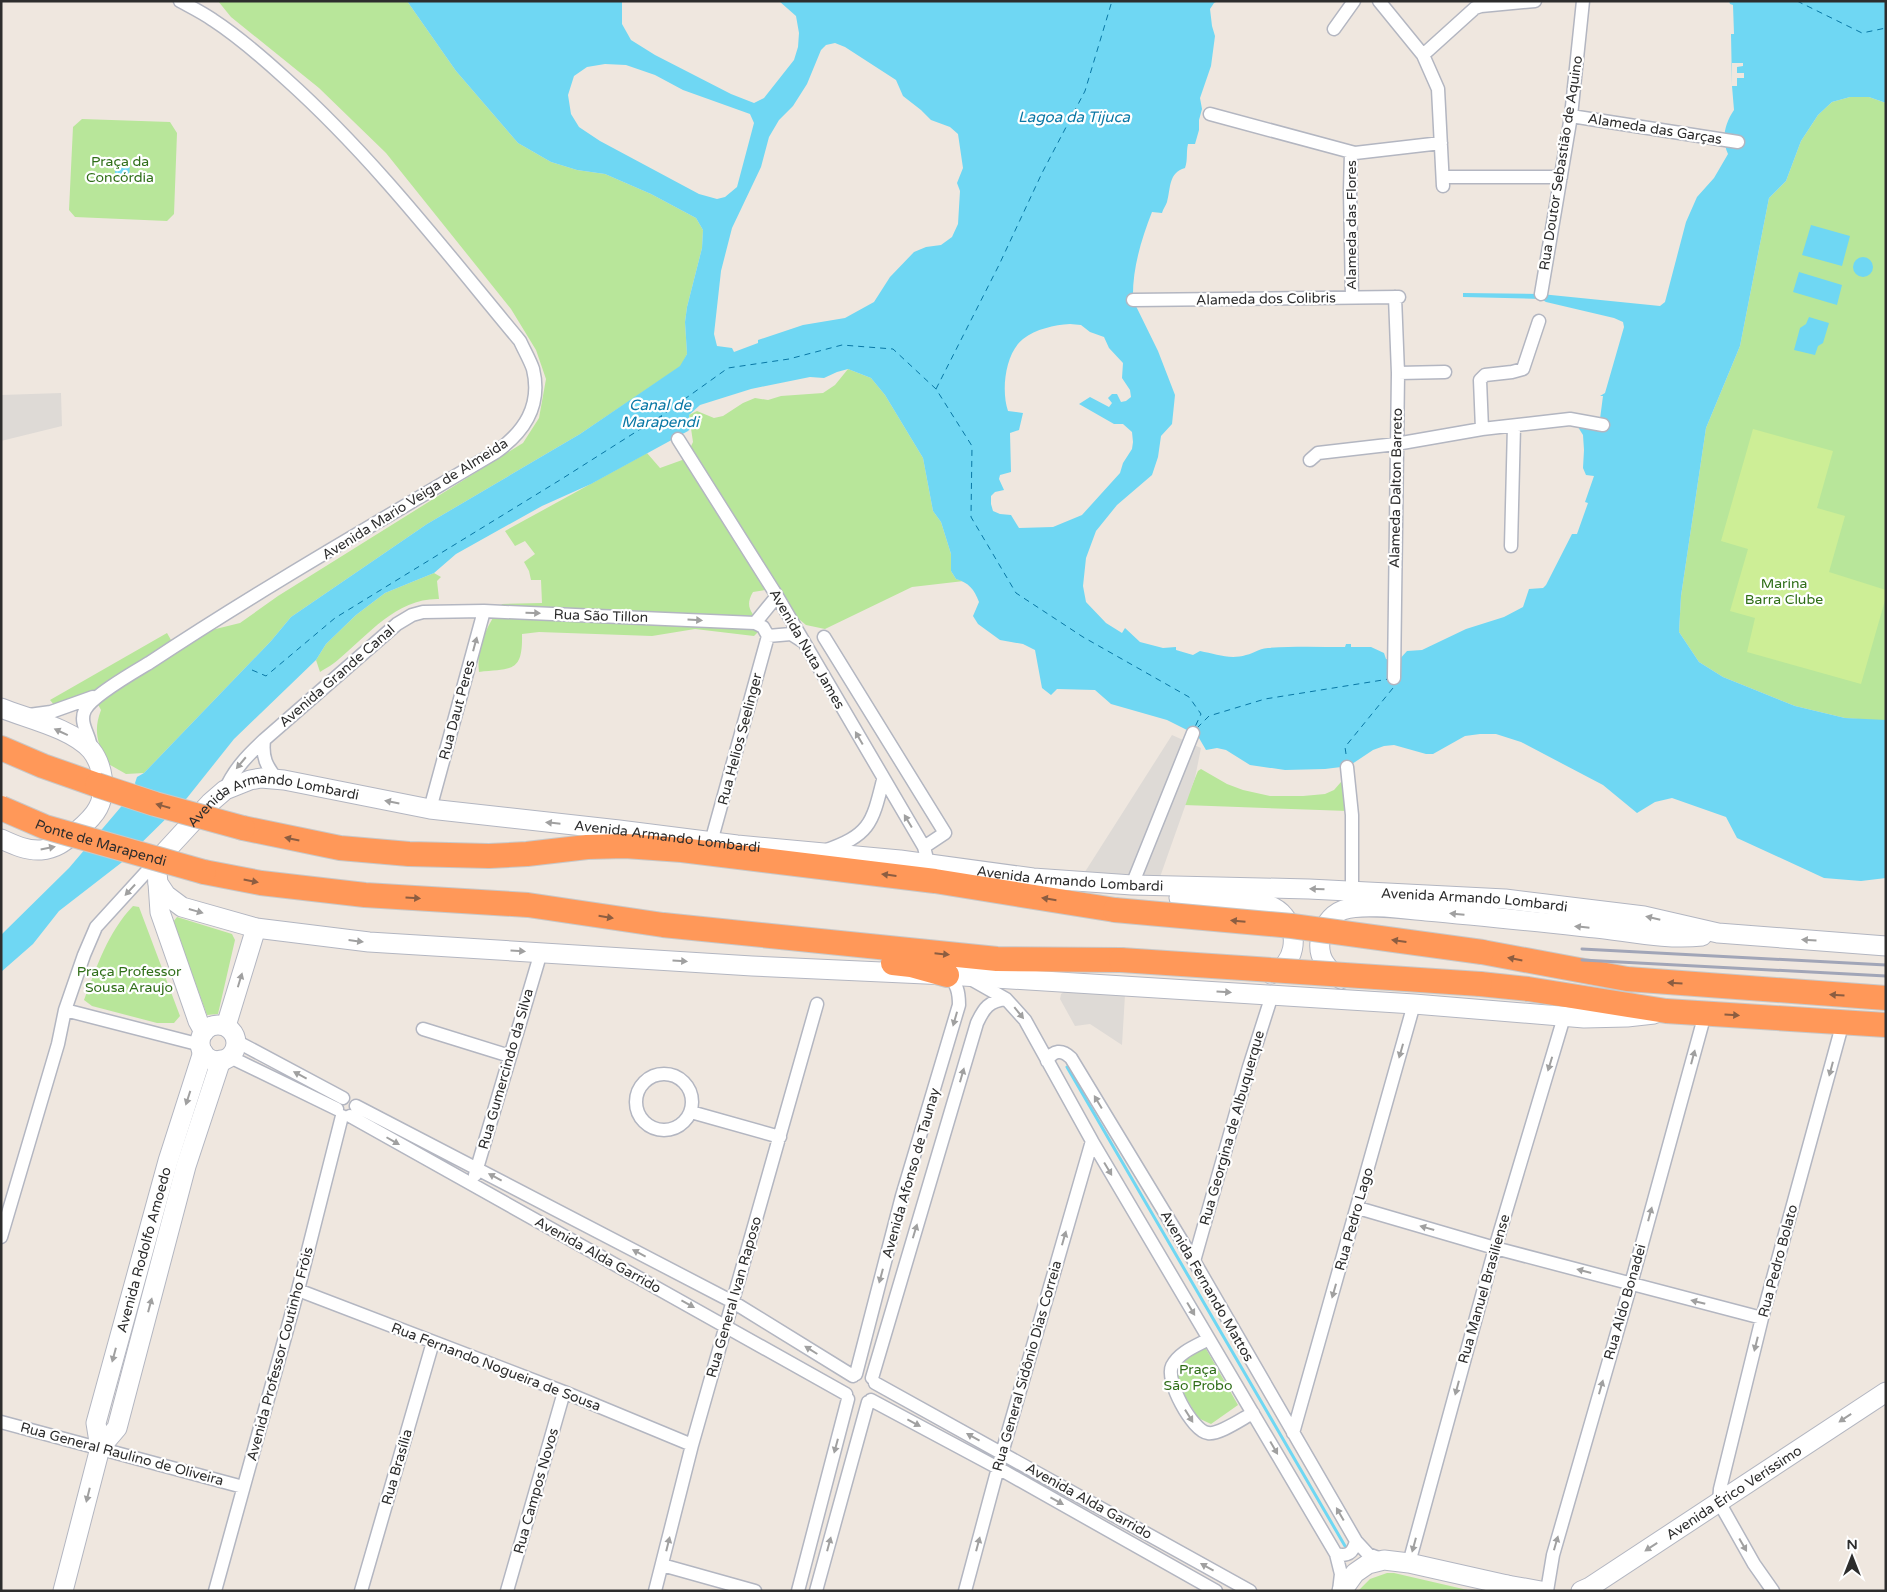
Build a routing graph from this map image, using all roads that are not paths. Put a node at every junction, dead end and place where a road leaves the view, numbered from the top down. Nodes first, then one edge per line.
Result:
1 (180, 1) edge
2 (201, 1) edge
3 (1354, 1) edge
4 (1379, 1) edge
5 (1535, 1) edge
6 (1583, 1) edge
7 (212, 19) junction
8 (1334, 29) dead end
9 (1423, 55) junction
10 (1210, 114) dead end
11 (1571, 116) junction
12 (1738, 142) dead end
13 (1441, 143) junction
14 (1351, 153) junction
15 (1561, 177) junction
16 (1541, 294) dead end
17 (1397, 297) joint
18 (1352, 298) junction
19 (1133, 300) dead end
20 (1539, 321) dead end
21 (1444, 372) dead end
22 (1398, 373) junction
23 (1603, 425) dead end
24 (1514, 426) junction
25 (1482, 429) junction
26 (678, 439) dead end
27 (1396, 444) junction
28 (1310, 460) dead end
29 (1511, 546) dead end
30 (777, 596) junction
31 (484, 611) junction
32 (412, 615) joint
33 (755, 623) junction
34 (768, 636) junction
35 (824, 637) dead end
36 (802, 641) junction
37 (1394, 678) dead end
38 (102, 693) junction
39 (1, 708) edge
40 (21, 716) junction
41 (1193, 733) dead end
42 (264, 740) junction
43 (1, 748) edge
44 (91, 751) junction
45 (1348, 767) dead end
46 (277, 779) junction
47 (883, 780) junction
48 (225, 790) junction
49 (1, 808) edge
50 (430, 810) junction
51 (619, 830) junction
52 (1, 839) edge
53 (711, 842) junction
54 (821, 852) junction
55 (162, 854) junction
56 (926, 855) junction
57 (447, 856) junction
58 (766, 860) junction
59 (1033, 878) junction
60 (158, 883) junction
61 (1132, 885) junction
62 (1352, 891) junction
63 (454, 901) junction
64 (256, 928) junction
65 (1718, 933) junction
66 (1886, 946) edge
67 (541, 952) junction
68 (956, 975) junction
69 (1035, 980) junction
70 (1272, 995) junction
71 (1006, 998) junction
72 (1886, 998) edge
73 (817, 1004) dead end
74 (1414, 1004) junction
75 (65, 1010) junction
76 (1666, 1011) junction
77 (1705, 1014) junction
78 (1564, 1017) junction
79 (1609, 1018) junction
80 (1844, 1022) junction
81 (1886, 1025) edge
82 (423, 1029) dead end
83 (203, 1043) junction
84 (228, 1046) junction
85 (510, 1056) junction
86 (1047, 1061) junction
87 (346, 1109) junction
88 (691, 1112) junction
89 (780, 1137) junction
90 (1092, 1141) junction
91 (168, 1161) junction
92 (186, 1166) junction
93 (477, 1168) junction
94 (471, 1186) junction
95 (1358, 1208) junction
96 (1, 1237) edge
97 (1495, 1248) junction
98 (1194, 1261) junction
99 (1631, 1284) junction
100 (298, 1290) junction
101 (733, 1302) junction
102 (1762, 1318) junction
103 (726, 1325) junction
104 (1209, 1339) junction
105 (433, 1342) junction
106 (854, 1375) junction
107 (873, 1381) junction
108 (564, 1392) junction
109 (1886, 1392) edge
110 (847, 1396) junction
111 (870, 1401) junction
112 (1253, 1413) junction
113 (1, 1422) edge
114 (1293, 1433) junction
115 (692, 1445) junction
116 (100, 1448) junction
117 (1002, 1453) junction
118 (998, 1468) junction
119 (243, 1487) junction
120 (1719, 1502) junction
121 (1356, 1542) junction
122 (1336, 1554) junction
123 (1384, 1560) junction
124 (1409, 1563) junction
125 (662, 1565) junction
126 (1511, 1588) edge
127 (63, 1591) edge
128 (215, 1591) edge
129 (361, 1591) edge
130 (507, 1591) edge
131 (655, 1591) edge
132 (755, 1591) edge
133 (798, 1591) edge
134 (816, 1591) edge
135 (965, 1591) edge
136 (1216, 1591) edge
137 (1250, 1591) edge
138 (1341, 1591) edge
139 (1541, 1591) edge
140 (1546, 1591) edge
141 (1581, 1591) edge
142 (1774, 1591) edge

1 - 7 street, Avenida Mario Veiga de Almeida
2 - 7 street, Avenida Mario Veiga de Almeida
3 - 8 street
4 - 9 street
5 - 9 street
6 - 11 street, Rua Doutor Sebastião de Aquino
7 - 38 street, Avenida Mario Veiga de Almeida
9 - 13 street
10 - 14 street
11 - 12 street, Alameda das Garças
11 - 15 street, Rua Doutor Sebastião de Aquino
13 - 14 street
13 - 15 street
14 - 18 street, Alameda das Flores
15 - 16 street, Rua Doutor Sebastião de Aquino
17 - 18 street, Alameda dos Colibris
17 - 22 street, Alameda Dalton Barreto
18 - 19 street, Alameda dos Colibris
20 - 25 street
21 - 22 street
22 - 27 street, Alameda Dalton Barreto
23 - 24 street
24 - 25 street
24 - 29 street
25 - 27 street
26 - 30 street, Avenida Nuta James
27 - 28 street
27 - 37 street, Alameda Dalton Barreto
30 - 33 street
30 - 36 street, Avenida Nuta James
31 - 32 street, Rua São Tillon
31 -> 33 street, Rua São Tillon
50 -> 31 street, Rua Daut Peres
32 - 42 street, Avenida Grande Canal
33 - 34 street
34 - 36 street
34 - 53 street, Rua Helios Seelinger
35 - 56 street
47 -> 36 street, Avenida Nuta James
38 - 40 street, Avenida Mario Veiga de Almeida
38 - 44 street, Avenida Mario Veiga de Almeida
39 - 40 main road
44 -> 40 main road
41 - 61 street
42 - 46 street
42 -> 48 street, Avenida Grande Canal
57 -> 43 highway, Avenida Armando Lombardi, bridge
52 -> 44 main road
45 - 62 street
46 - 48 main road, Avenida Armando Lombardi
50 -> 46 main road, Avenida Armando Lombardi
47 - 54 street
56 -> 47 street, Avenida Nuta James
48 - 55 main road, Avenida Armando Lombardi
49 -> 63 highway, Ponte de Marapendi, bridge
51 -> 50 main road, Avenida Armando Lombardi
51 - 53 main road, Avenida Armando Lombardi
51 - 57 highway
53 - 54 main road, Avenida Armando Lombardi
54 - 56 main road, Avenida Armando Lombardi
54 - 58 highway
55 - 60 main road
55 -> 75 street
56 - 59 main road, Avenida Armando Lombardi
57 - 58 highway, Avenida Armando Lombardi
72 -> 58 highway, Avenida Armando Lombardi, bridge
59 - 61 main road, Avenida Armando Lombardi
59 - 69 main road
60 -> 64 main road
60 - 83 main road
62 -> 61 main road, Avenida Armando Lombardi
65 -> 62 main road, Avenida Armando Lombardi
63 - 68 highway
63 -> 76 highway, bridge
64 -> 67 main road
84 -> 64 main road, Avenida Rodolfo Amoedo
66 -> 65 main road, Avenida Armando Lombardi
65 -> 79 main road
67 -> 68 main road
67 - 85 street, Rua Gumercindo da Silva
68 - 69 main road
68 - 71 street, Avenida Fernando Mattos
68 -> 106 street, Avenida Afonso de Taunay
69 -> 70 main road
70 - 74 main road
70 - 98 street, Rua Georgina de Albuquerque
71 -> 86 street, Avenida Fernando Mattos
107 -> 71 street, Avenida Afonso de Taunay
73 - 89 street, Rua General Ivan Raposo
74 - 78 main road
74 -> 95 street, Rua Pedro Lago
75 - 83 street
75 - 96 street
76 - 77 highway
76 - 79 main road
77 -> 80 highway
99 -> 77 street, Rua Aldo Bonadei
78 - 79 main road
78 -> 97 street, Rua Manuel Brasiliense
80 - 81 highway
80 -> 102 street, Rua Pedro Bolato
82 - 85 street
83 - 84 main road
83 - 84 main road
83 -> 91 main road, Avenida Rodolfo Amoedo
84 - 87 street, Avenida Alda Garrido
84 - 92 main road, Avenida Rodolfo Amoedo
85 - 93 street, Rua Gumercindo da Silva
86 - 90 street, Avenida Fernando Mattos
98 -> 86 street, Avenida Fernando Mattos
87 - 93 street, Avenida Alda Garrido
87 -> 94 street, Avenida Alda Garrido
87 - 100 street, Avenida Professor Coutinho Fróis
88 - 88 street
88 - 89 street
89 - 101 street, Rua General Ivan Raposo
90 -> 104 street, Avenida Fernando Mattos
117 -> 90 street, Rua General Sidônio Dias Correia
91 - 92 main road
91 -> 116 main road, Avenida Rodolfo Amoedo
116 -> 92 main road, Avenida Rodolfo Amoedo
93 - 94 street, Rua Gumercindo da Silva
101 -> 93 street, Avenida Alda Garrido
94 -> 103 street, Avenida Alda Garrido
97 -> 95 street
95 -> 114 street, Rua Pedro Lago
99 -> 97 street
97 -> 124 street, Rua Manuel Brasiliense
98 - 114 street, Avenida Fernando Mattos
102 -> 99 street
140 -> 99 street, Rua Aldo Bonadei
100 - 105 street, Rua Fernando Nogueira de Sousa
100 - 119 street, Avenida Professor Coutinho Fróis
101 - 103 street, Rua General Ivan Raposo
106 -> 101 street, Avenida Alda Garrido
102 -> 120 street, Rua Pedro Bolato
103 - 110 street, Avenida Alda Garrido
103 - 115 street, Rua General Ivan Raposo
104 - 112 street, Avenida Fernando Mattos
104 -> 112 street
105 - 108 street, Rua Fernando Nogueira de Sousa
105 - 129 street, Rua Brasília
106 - 107 street
106 - 110 street
107 - 111 street
117 -> 107 street, Avenida Alda Garrido
108 - 115 street, Rua Fernando Nogueira de Sousa
108 - 130 street, Rua Campos Novos
109 -> 120 main road, Avenida Érico Veríssimo
110 - 111 street
110 -> 133 street
111 -> 118 street, Avenida Alda Garrido
134 -> 111 street
112 -> 122 street, Avenida Fernando Mattos
113 - 116 street, Rua General Raulino de Oliveira
121 -> 114 street, Avenida Fernando Mattos
125 -> 115 street, Rua General Ivan Raposo
116 - 119 street, Rua General Raulino de Oliveira
116 -> 127 main road, Avenida Rodolfo Amoedo
117 - 118 street, Rua General Sidônio Dias Correia
137 -> 117 street, Avenida Alda Garrido
135 -> 118 street, Rua General Sidônio Dias Correia
118 -> 136 street, Avenida Alda Garrido
119 - 128 street, Avenida Professor Coutinho Fróis
120 -> 141 main road, Avenida Érico Veríssimo
120 -> 142 street
121 - 122 street
121 - 123 street, Avenida Fernando Mattos
122 - 138 street, Avenida Fernando Mattos
123 - 124 main road
123 - 138 main road
124 - 126 main road
125 - 131 street, Rua General Ivan Raposo
125 - 132 street
126 - 139 main road

